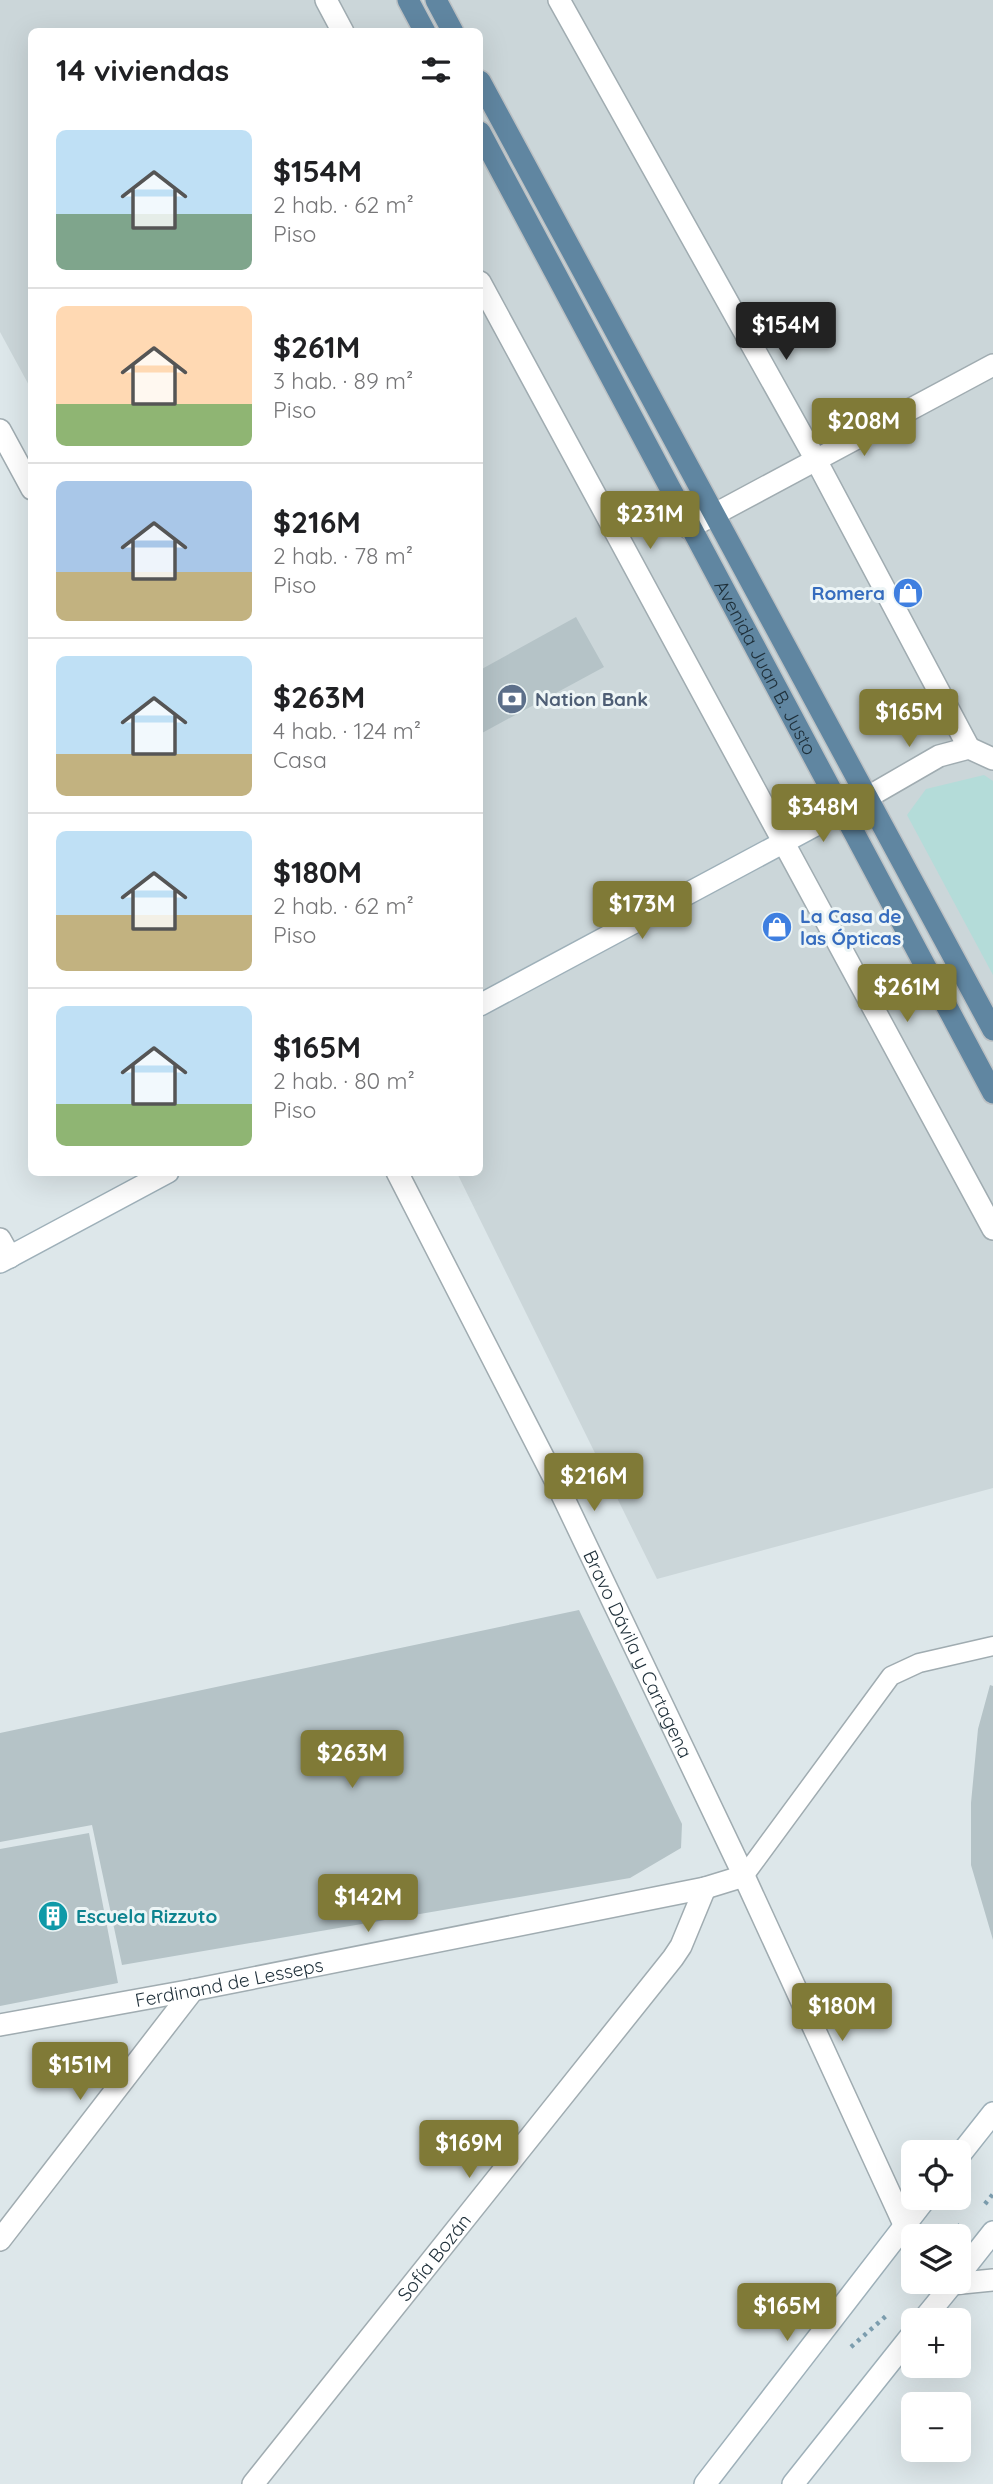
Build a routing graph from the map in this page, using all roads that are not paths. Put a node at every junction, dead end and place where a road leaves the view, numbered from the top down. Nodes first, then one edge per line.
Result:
1 (326, 0) edge
2 (408, 0) edge
3 (436, 0) edge
4 (559, 0) edge
5 (341, 28) edge
6 (423, 28) edge
7 (451, 28) edge
8 (483, 87) edge
9 (483, 138) edge
10 (483, 288) edge
11 (993, 365) edge
12 (0, 430) edge
13 (816, 460) junction
14 (28, 482) edge
15 (715, 514) junction
16 (689, 528) junction
17 (969, 748) junction
18 (993, 759) edge
19 (868, 797) junction
20 (841, 810) junction
21 (784, 840) junction
22 (483, 1003) edge
23 (993, 1030) edge
24 (993, 1093) edge
25 (160, 1176) edge
26 (399, 1176) edge
27 (993, 1229) edge
28 (3, 1253) edge
29 (993, 1646) edge
30 (744, 1876) junction
31 (705, 1888) junction
32 (193, 1990) junction
33 (0, 2025) edge
34 (993, 2113) edge
35 (971, 2141) edge
36 (902, 2224) edge
37 (993, 2232) edge
38 (0, 2240) edge
39 (901, 2246) edge
40 (971, 2259) edge
41 (993, 2280) edge
42 (971, 2281) edge
43 (943, 2294) edge
44 (932, 2308) edge
45 (901, 2348) edge
46 (253, 2484) edge
47 (705, 2484) edge
48 (793, 2484) edge

1 - 5 street
2 - 6 main road
3 - 7 main road
4 - 13 street
8 - 15 main road, Avenida Juan B. Justo
9 - 16 main road, Avenida Juan B. Justo
10 - 21 street
11 - 13 street
12 - 14 street
13 - 15 street
13 - 17 street
15 - 16 street
15 - 19 main road, Avenida Juan B. Justo
16 - 20 main road, Avenida Juan B. Justo
17 - 18 street
17 - 19 street
19 - 20 street
19 - 23 main road, Avenida Juan B. Justo
20 - 21 street
20 - 24 main road, Avenida Juan B. Justo
21 - 22 street
21 - 27 street
25 - 28 street
26 - 30 street, Bravo Dávila y Cartagena
29 - 30 lane
30 - 31 street, Ferdinand de Lesseps
30 - 36 street, Bravo Dávila y Cartagena
31 - 32 street, Ferdinand de Lesseps
31 - 46 street, Sofía Bozán
32 - 33 street, Ferdinand de Lesseps
32 - 38 street
34 - 35 street
37 - 40 street
39 - 47 street
41 - 42 street
43 - 44 street
45 - 48 street

